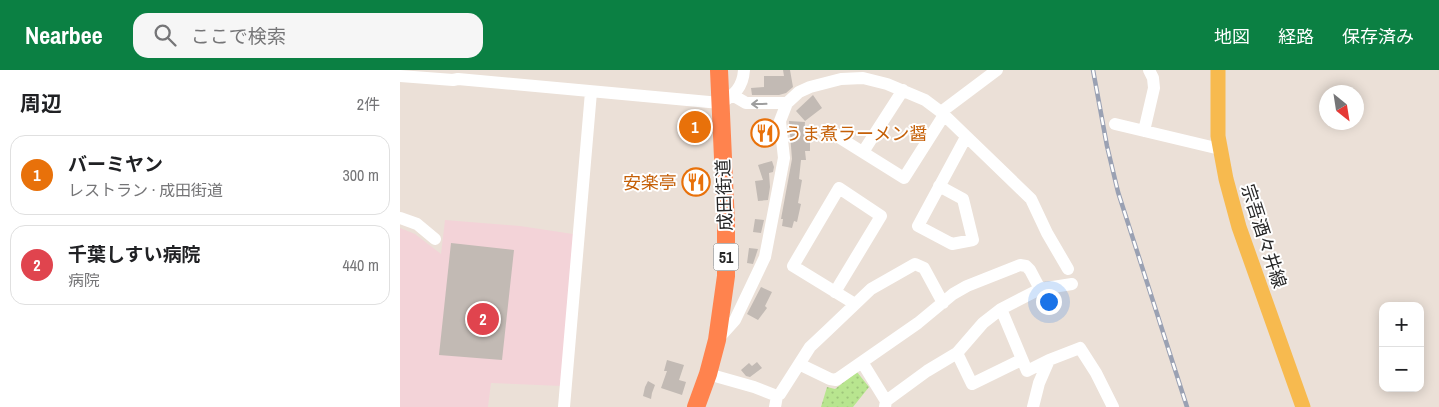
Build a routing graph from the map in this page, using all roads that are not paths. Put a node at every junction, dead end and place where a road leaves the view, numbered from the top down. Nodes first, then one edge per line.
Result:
1 (719, 70) edge
2 (744, 70) edge
3 (997, 70) edge
4 (1149, 70) edge
5 (1218, 70) edge
6 (840, 74) edge
7 (458, 75) edge
8 (400, 76) edge
9 (903, 90) junction
10 (592, 92) junction
11 (727, 100) junction
12 (787, 103) junction
13 (942, 114) junction
14 (1115, 124) dead end
15 (1144, 131) junction
16 (832, 133) dead end
17 (966, 136) junction
18 (1220, 149) junction
19 (863, 152) junction
20 (939, 186) junction
21 (400, 218) edge
22 (435, 239) dead end
23 (1068, 269) dead end
24 (1072, 284) dead end
25 (1040, 289) junction
26 (835, 292) junction
27 (943, 303) junction
28 (855, 304) junction
29 (1001, 309) junction
30 (717, 340) junction
31 (958, 353) junction
32 (1021, 360) junction
33 (1049, 360) junction
34 (862, 362) junction
35 (799, 364) junction
36 (708, 374) junction
37 (776, 402) edge
38 (885, 404) edge
39 (564, 407) edge
40 (696, 407) edge
41 (1033, 407) edge
42 (1114, 407) edge
43 (1303, 407) edge

1 - 11 highway, 成田街道 / 51
2 - 11 street
3 - 13 street
4 - 15 street
5 - 18 main road, 宗吾酒々井線
6 - 9 street
6 - 12 street
7 - 8 street
7 - 10 street
9 - 13 street
9 - 19 street
10 - 11 street
10 - 39 street
12 -> 11 street
11 - 30 highway, 成田街道 / 51
12 - 30 street
13 - 17 street
13 - 19 street
14 - 15 street
15 - 18 street
16 - 19 street
17 - 20 street
17 - 23 street
18 - 43 main road, 宗吾酒々井線
20 - 20 street
21 - 22 street
24 - 25 street
25 - 27 street
25 - 29 street
26 - 26 street
26 - 28 street
27 - 28 street
27 - 34 street
28 - 35 street
29 - 31 street
29 - 32 street
30 - 36 highway, 成田街道 / 51
31 - 32 street
31 - 38 street
32 - 33 street
33 - 41 street
33 - 42 street
34 - 35 street
34 - 38 street
35 - 37 street
36 - 37 street
36 - 40 highway, 成田街道 / 51

